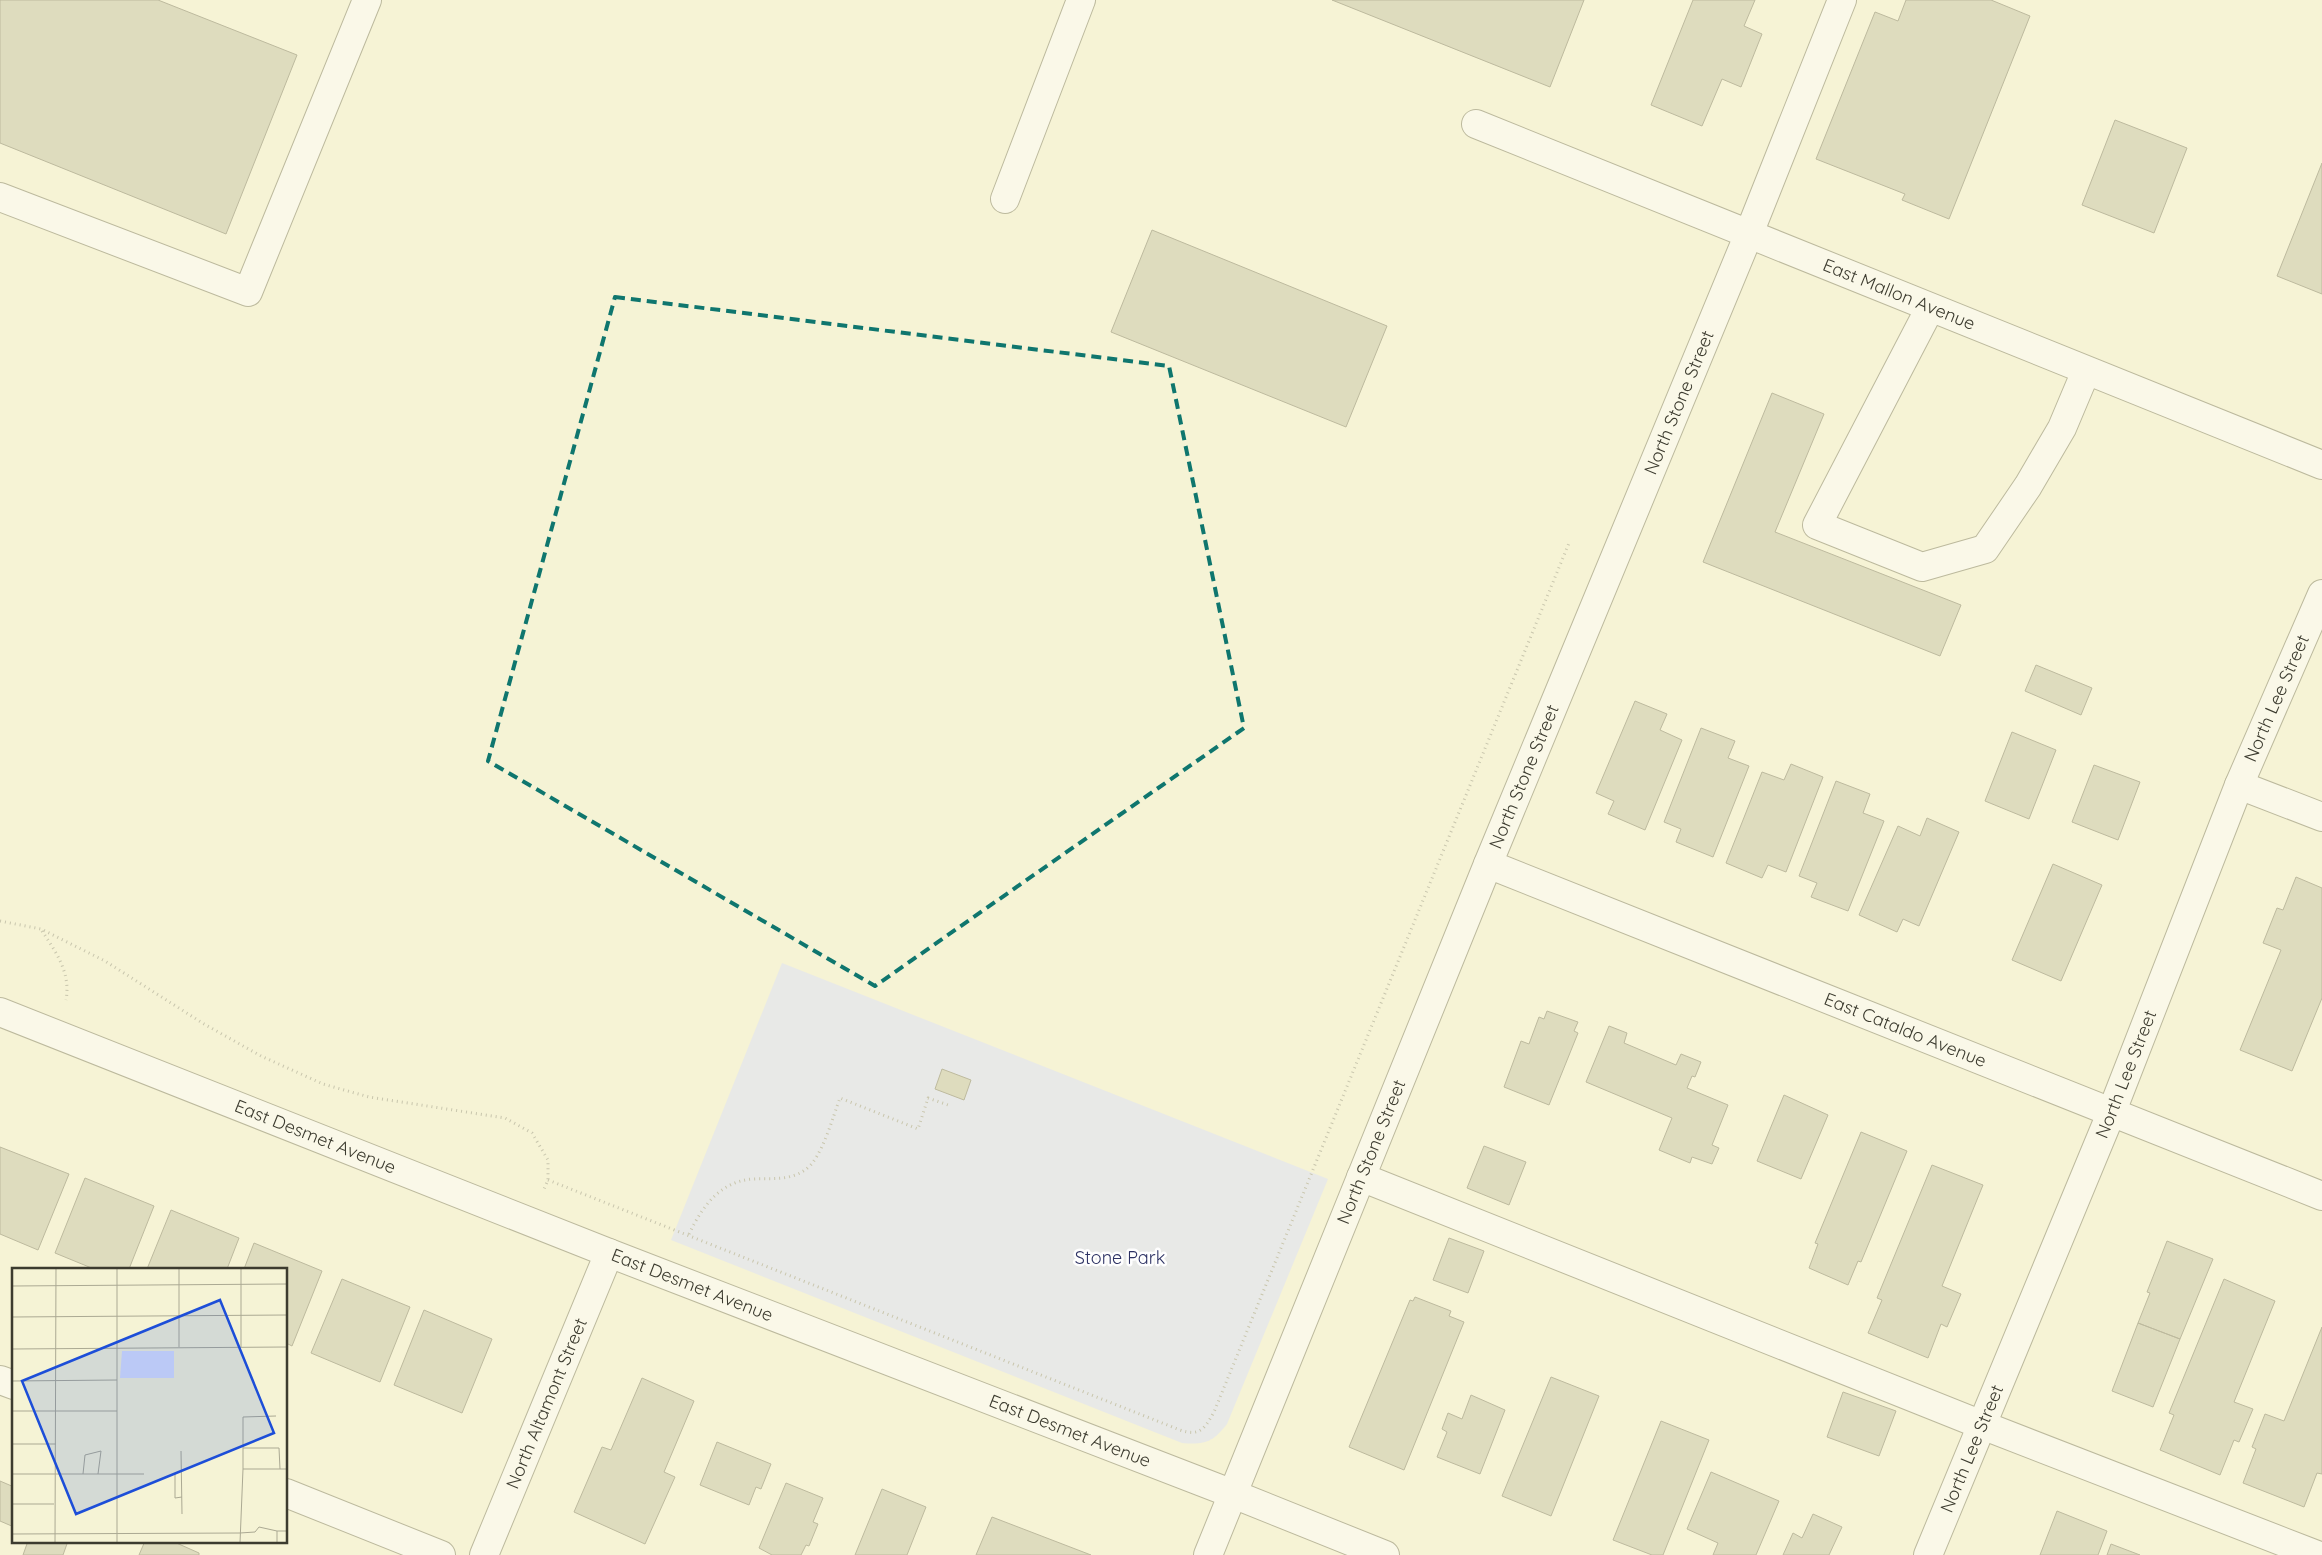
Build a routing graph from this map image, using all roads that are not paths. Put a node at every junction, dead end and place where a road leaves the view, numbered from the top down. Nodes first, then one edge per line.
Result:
1 (367, 0) edge
2 (1081, 0) edge
3 (1842, 0) edge
4 (1476, 124) dead end
5 (0, 197) edge
6 (1005, 199) dead end
7 (1748, 236) junction
8 (1930, 308) junction
9 (2086, 371) junction
10 (2322, 465) edge
11 (2322, 594) edge
12 (2239, 785) junction
13 (2322, 818) edge
14 (1488, 864) junction
15 (0, 1012) edge
16 (2112, 1111) junction
17 (1361, 1177) junction
18 (2322, 1196) edge
19 (609, 1253) junction
20 (0, 1380) edge
21 (12, 1384) edge
22 (1982, 1425) junction
23 (288, 1494) edge
24 (1233, 1494) junction
25 (441, 1555) edge
26 (484, 1555) edge
27 (1208, 1555) edge
28 (1385, 1555) edge
29 (1928, 1555) edge
30 (2317, 1555) edge

1 - 5 street
2 - 6 street
3 - 7 street, North Stone Street
4 - 7 street, East Mallon Avenue
7 - 8 street, East Mallon Avenue
7 - 14 street, North Stone Street
8 - 9 street, East Mallon Avenue
8 - 9 street
9 - 10 street, East Mallon Avenue
11 - 12 street, North Lee Street
12 - 13 street
12 - 16 street, North Lee Street
14 - 16 street, East Cataldo Avenue
14 - 17 street, North Stone Street
15 - 19 street, East Desmet Avenue
16 - 18 street, East Cataldo Avenue
16 - 22 street, North Lee Street
17 - 22 street
17 - 24 street, North Stone Street
19 - 24 street, East Desmet Avenue
19 - 26 street, North Altamont Street
20 - 21 street
22 - 29 street, North Lee Street
22 - 30 street
23 - 25 street
24 - 27 street, North Stone Street
24 - 28 street, East Desmet Avenue

